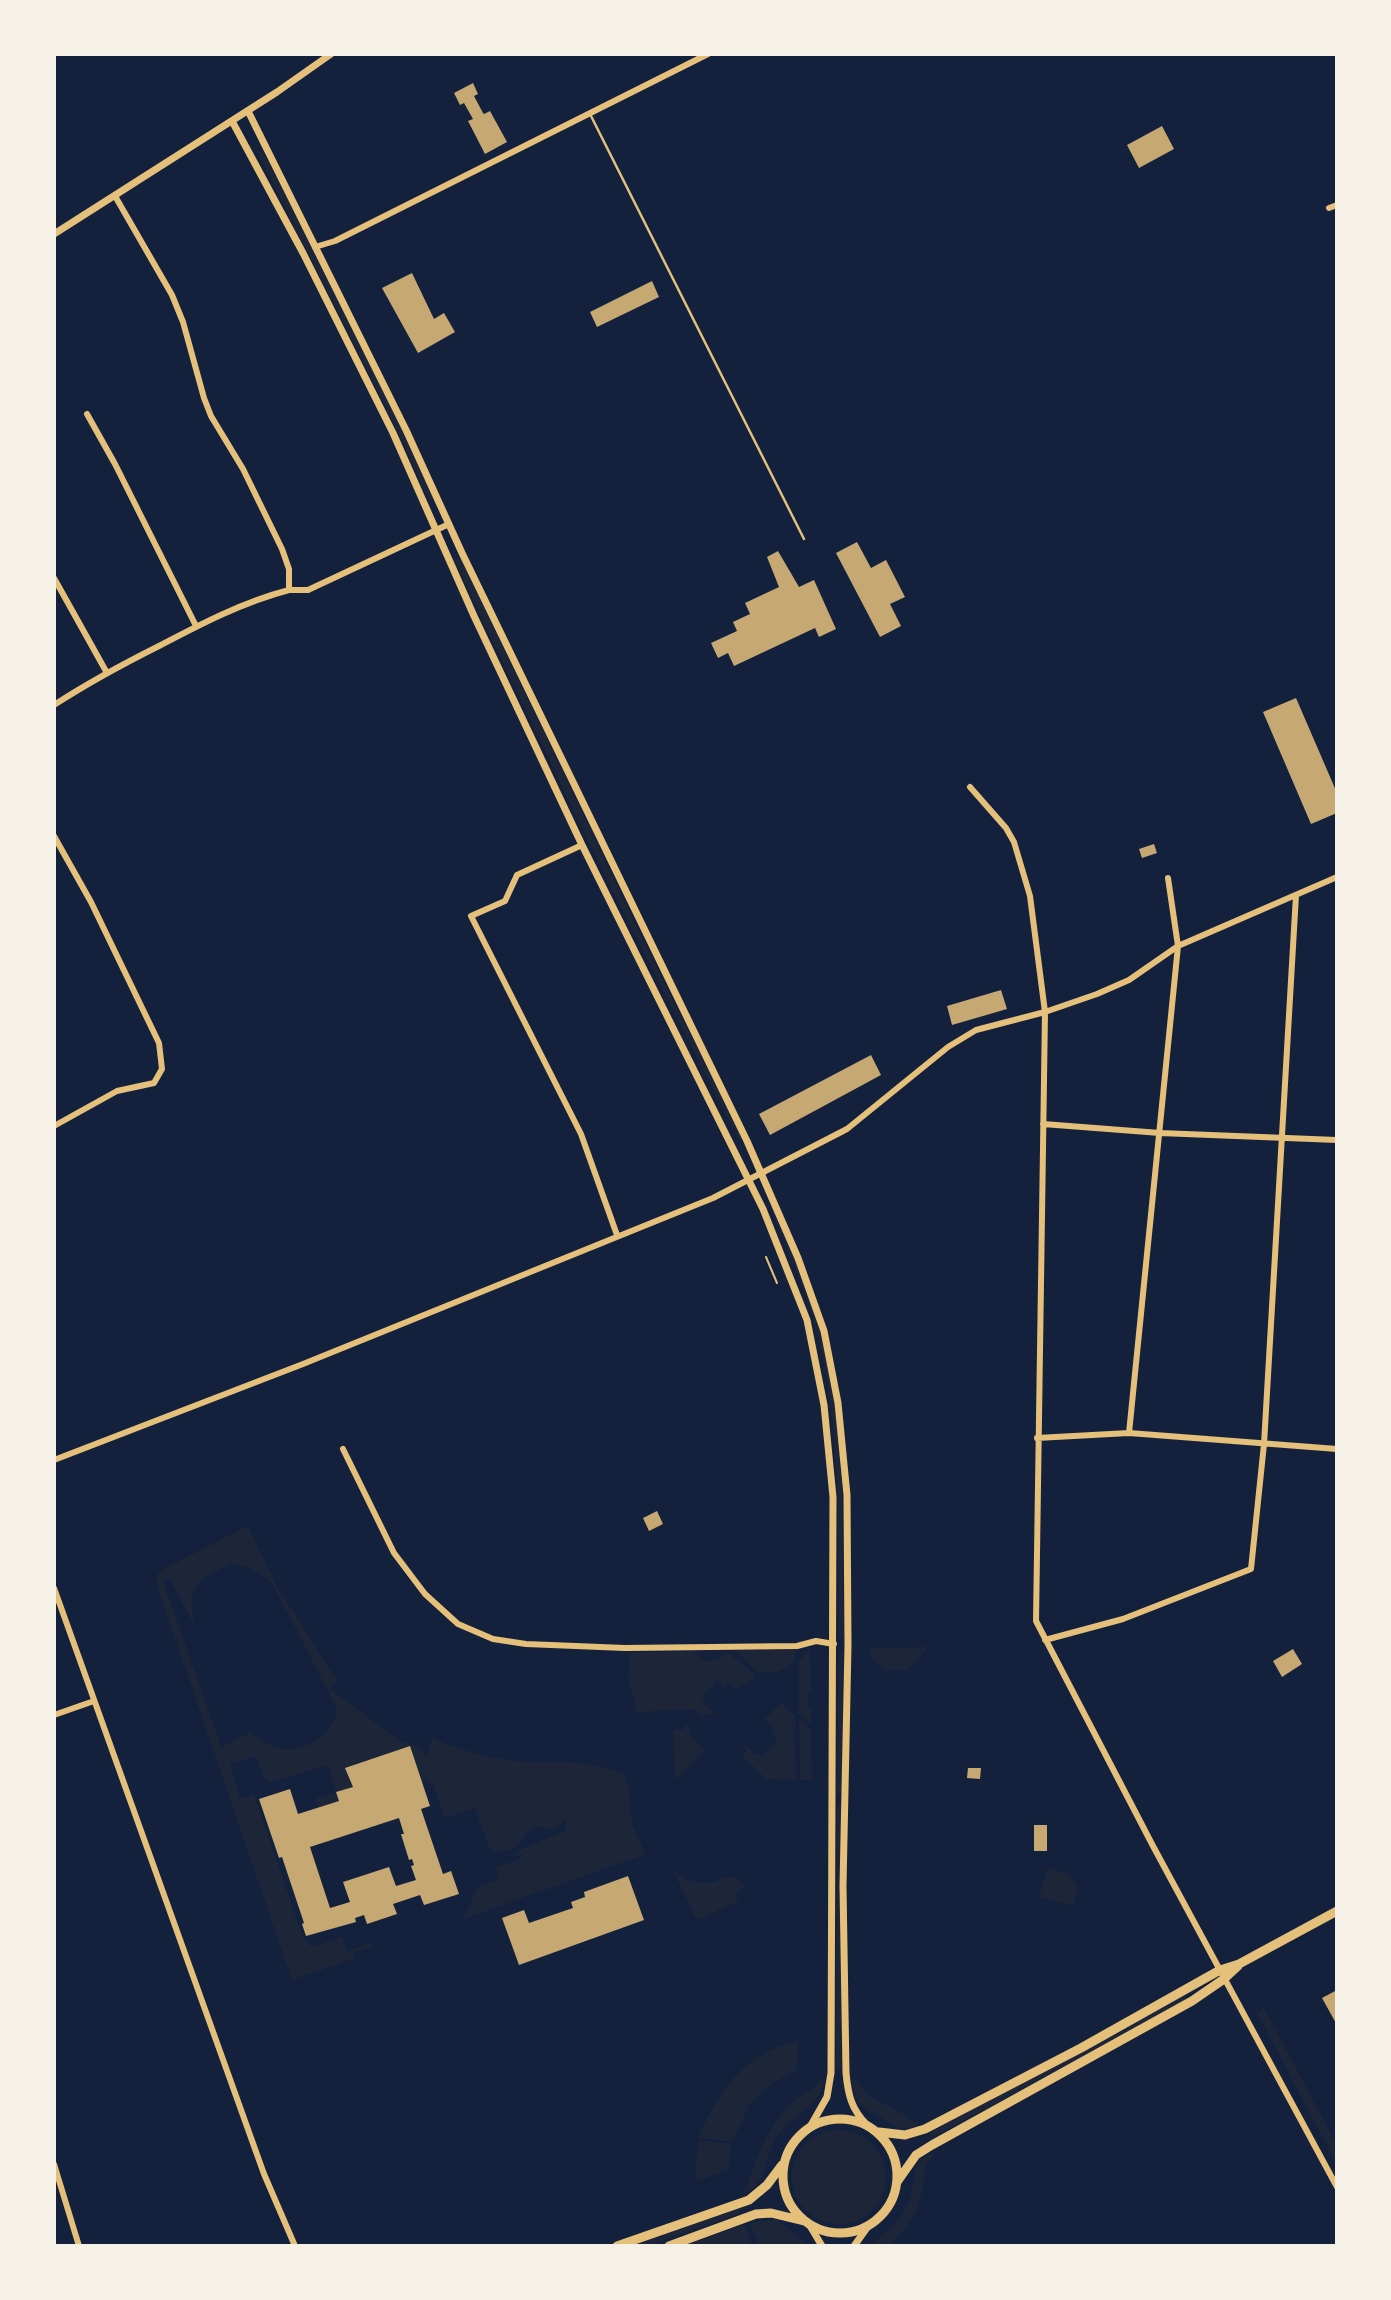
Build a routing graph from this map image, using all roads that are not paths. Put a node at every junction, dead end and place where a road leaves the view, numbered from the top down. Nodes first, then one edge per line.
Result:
1 (331, 54) edge
2 (708, 54) edge
3 (248, 111) junction
4 (590, 114) junction
5 (232, 121) junction
6 (115, 196) junction
7 (1337, 205) edge
8 (1329, 208) dead end
9 (54, 234) edge
10 (315, 247) junction
11 (87, 414) dead end
12 (449, 524) junction
13 (436, 530) junction
14 (804, 539) dead end
15 (54, 578) edge
16 (289, 590) junction
17 (196, 626) junction
18 (107, 673) junction
19 (54, 705) edge
20 (970, 787) dead end
21 (54, 836) edge
22 (582, 845) junction
23 (1337, 877) edge
24 (1168, 878) dead end
25 (1296, 895) junction
26 (1178, 946) junction
27 (1045, 1012) junction
28 (1043, 1124) junction
29 (54, 1126) edge
30 (1160, 1133) junction
31 (1281, 1139) junction
32 (1337, 1140) edge
33 (762, 1173) junction
34 (749, 1179) junction
35 (617, 1235) junction
36 (1129, 1433) junction
37 (1037, 1438) junction
38 (1264, 1444) junction
39 (1337, 1448) edge
40 (343, 1449) dead end
41 (54, 1460) edge
42 (54, 1588) edge
43 (1045, 1640) junction
44 (834, 1644) junction
45 (94, 1701) junction
46 (54, 1715) edge
47 (1337, 1911) edge
48 (1222, 1975) junction
49 (867, 2126) junction
50 (810, 2127) junction
51 (880, 2132) junction
52 (54, 2164) edge
53 (784, 2164) junction
54 (897, 2182) junction
55 (1337, 2187) edge
56 (807, 2223) junction
57 (869, 2225) junction
58 (79, 2246) edge
59 (295, 2246) edge
60 (617, 2246) edge
61 (669, 2246) edge
62 (822, 2246) edge
63 (854, 2246) edge

1 - 3 street
2 - 4 street
3 - 5 street
3 - 10 street
4 - 10 street
4 - 14 lane
5 - 6 street
5 - 13 street
6 - 9 street
6 - 16 street
7 - 8 street
10 - 12 street
11 - 17 street
12 - 13 street
12 - 33 street
13 - 16 street
13 - 22 street
15 - 18 street
16 - 17 street
17 - 18 street
18 - 19 street
20 - 27 street
21 - 29 street
22 - 34 street
22 - 35 street
23 - 25 street
24 - 26 street
25 - 26 street
25 - 31 street
26 - 27 street
26 - 30 street
27 - 28 street
27 - 33 street
28 - 30 street
28 - 37 street
30 - 31 street
30 - 36 street
31 - 32 street
31 - 38 street
33 - 34 street
33 - 49 street
34 - 35 street
34 - 44 street
35 - 41 street
36 - 37 street
36 - 38 street
37 - 43 street
38 - 39 street
38 - 43 street
40 - 44 street
42 - 45 street
43 - 48 street
44 - 50 street
45 - 46 street
45 - 59 street
47 - 48 main road
48 - 51 main road
48 - 54 main road
48 - 55 street
49 - 50 main road
49 - 51 main road
50 - 53 main road
51 - 54 main road
52 - 58 street
53 - 56 main road
53 - 60 main road
54 - 57 main road
56 - 57 main road
56 - 61 main road
56 - 62 street
57 - 63 street

